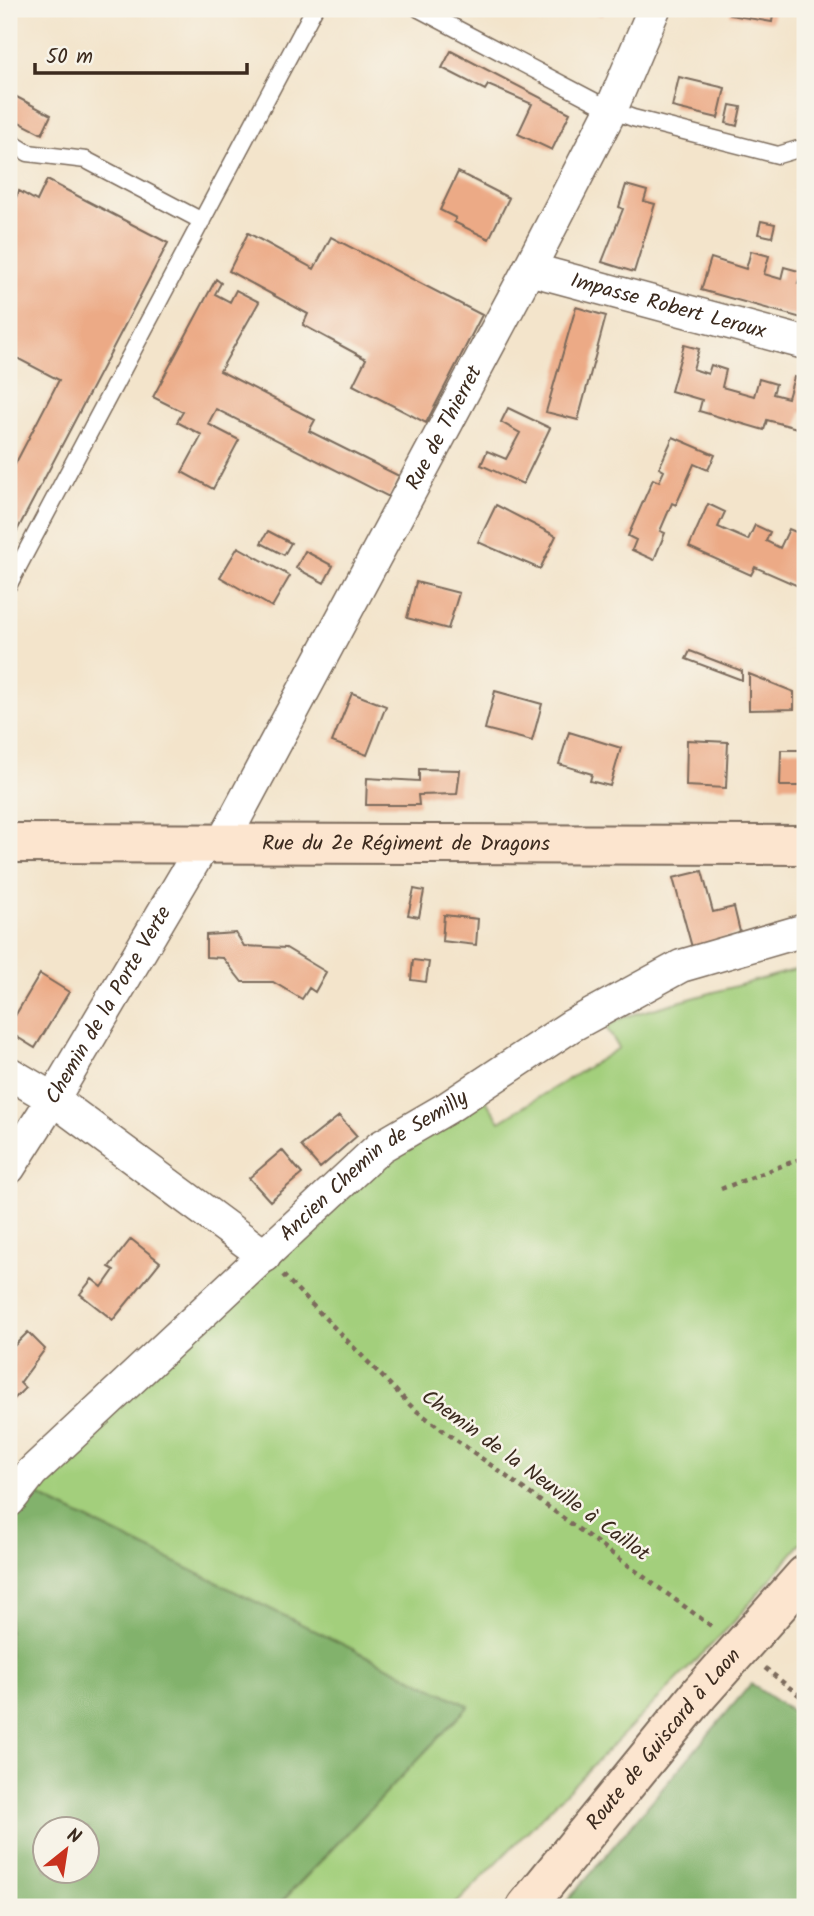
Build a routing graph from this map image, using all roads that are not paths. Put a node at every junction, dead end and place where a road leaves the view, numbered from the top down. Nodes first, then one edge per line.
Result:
1 (314, 9) edge
2 (419, 9) edge
3 (654, 9) edge
4 (611, 110) junction
5 (805, 146) edge
6 (11, 149) edge
7 (202, 221) junction
8 (529, 269) junction
9 (805, 343) edge
10 (9, 584) edge
11 (9, 843) edge
12 (213, 843) junction
13 (805, 845) edge
14 (805, 930) edge
15 (9, 1073) edge
16 (53, 1099) junction
17 (9, 1168) edge
18 (265, 1256) junction
19 (9, 1501) edge
20 (805, 1575) edge
21 (526, 1907) edge

1 - 7 lane
2 - 4 lane
3 - 4 street, Rue de Thierret
4 - 5 lane
4 - 8 street, Rue de Thierret
6 - 7 lane
7 - 10 lane
8 - 9 street, Impasse Robert Leroux
8 - 12 street, Rue de Thierret
11 - 12 street, Rue du 2e Régiment de Dragons
12 - 13 street, Rue du 2e Régiment de Dragons
12 - 16 street, Chemin de la Porte Verte
14 - 18 street, Ancien Chemin de Semilly
15 - 16 street
16 - 17 street, Chemin de la Porte Verte
16 - 18 street
18 - 19 street, Ancien Chemin de Semilly
20 - 21 street, Route de Guiscard à Laon

